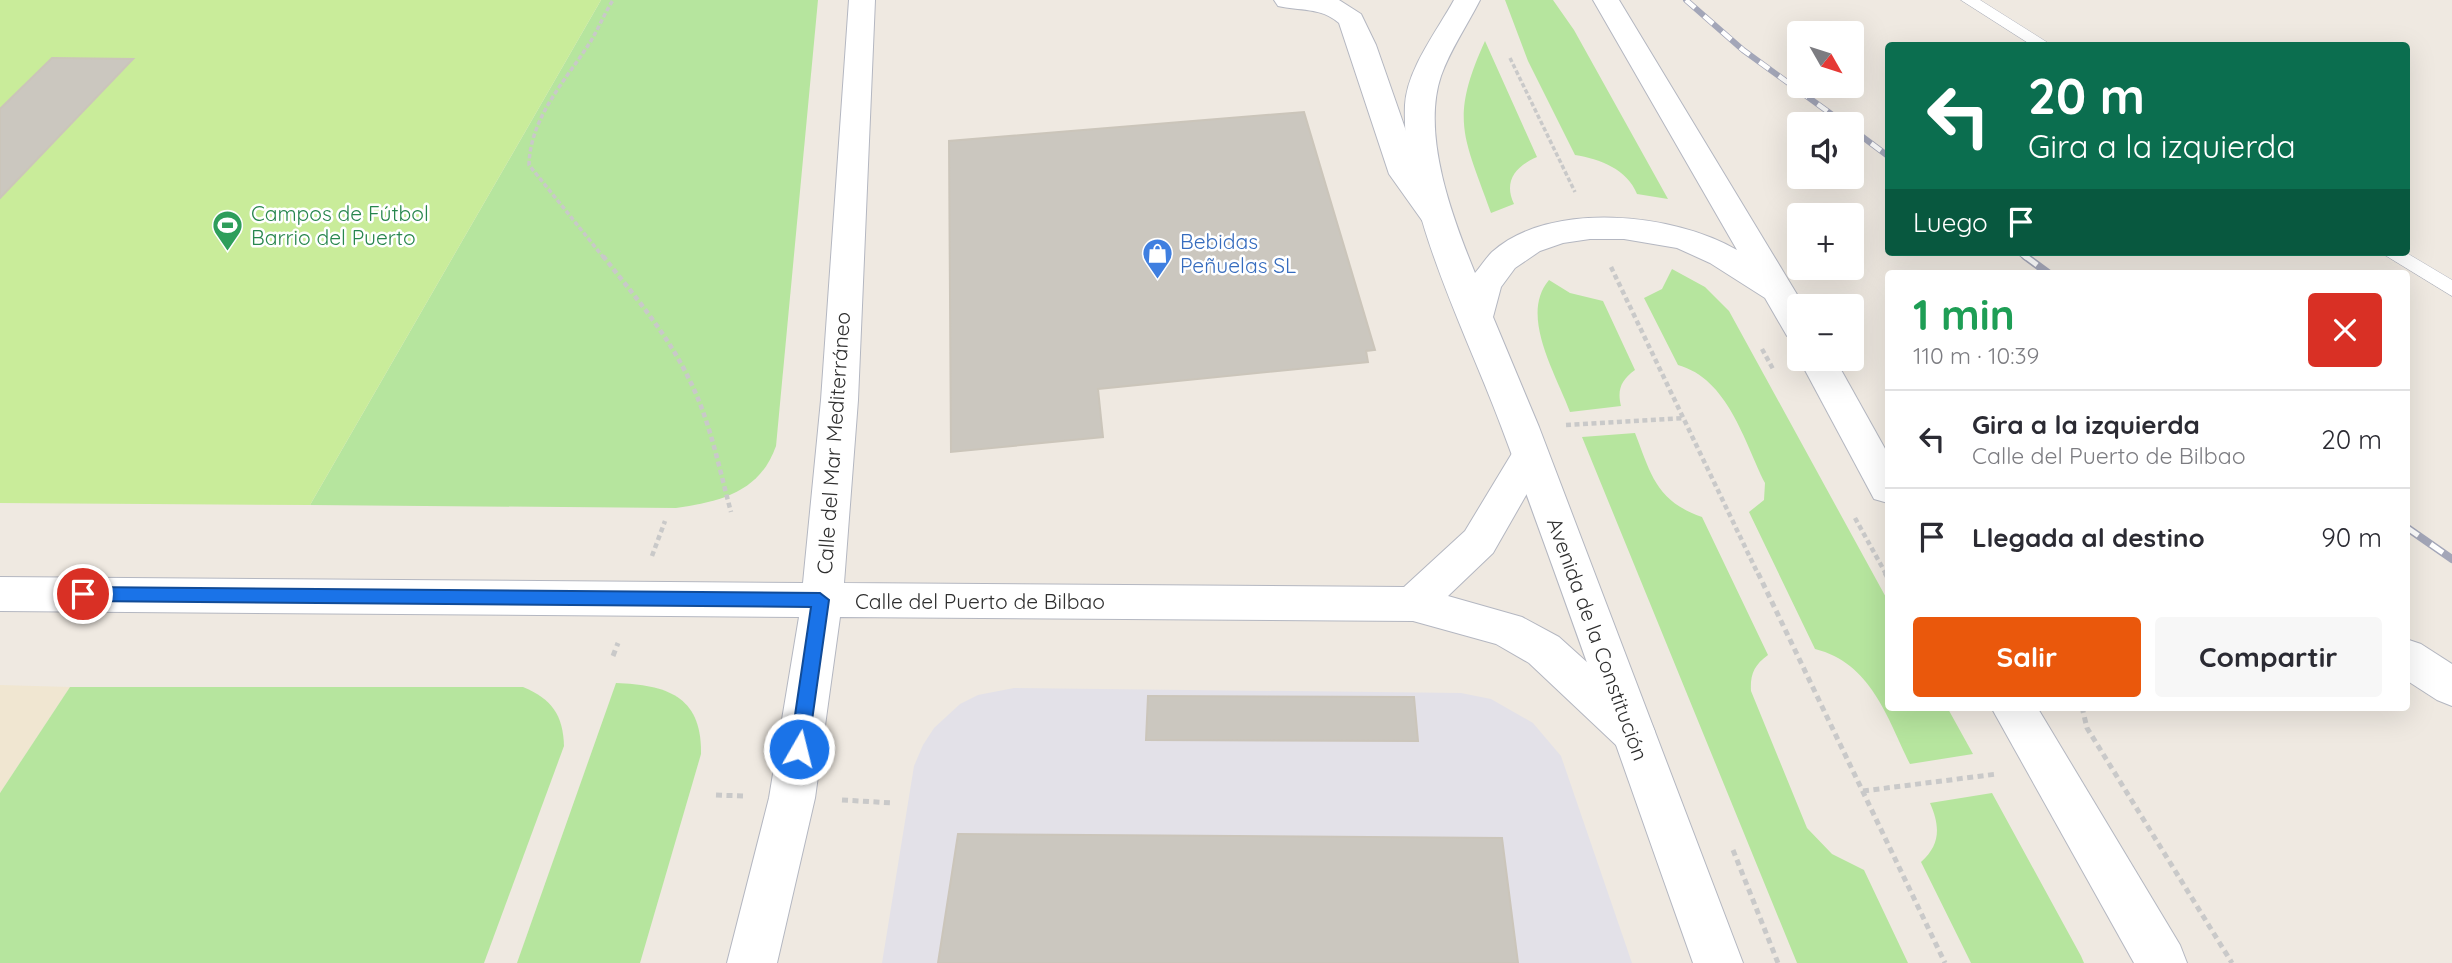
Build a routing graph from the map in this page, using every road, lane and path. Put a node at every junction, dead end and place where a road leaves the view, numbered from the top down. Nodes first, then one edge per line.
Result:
1 (613, 0) edge
2 (862, 0) edge
3 (1287, 0) edge
4 (1467, 0) edge
5 (1605, 0) edge
6 (1969, 0) edge
7 (2038, 42) edge
8 (1510, 58) dead end
9 (1567, 198) dead end
10 (1437, 219) junction
11 (1592, 227) junction
12 (2397, 256) edge
13 (2452, 289) edge
14 (1782, 297) junction
15 (1787, 306) edge
16 (1476, 315) junction
17 (1761, 348) dead end
18 (1823, 371) edge
19 (1775, 372) dead end
20 (1684, 418) junction
21 (1568, 438) dead end
22 (1530, 455) junction
23 (1885, 483) edge
24 (1848, 506) dead end
25 (732, 512) dead end
26 (1885, 573) edge
27 (0, 594) edge
28 (820, 600) junction
29 (1413, 604) junction
30 (2410, 660) edge
31 (2452, 687) edge
32 (2015, 711) edge
33 (2083, 711) edge
34 (1633, 732) junction
35 (2049, 768) junction
36 (1863, 791) junction
37 (1732, 848) dead end
38 (752, 963) edge
39 (1718, 963) edge
40 (1778, 963) edge
41 (1945, 963) edge
42 (2162, 963) edge
43 (2232, 963) edge

1 - 25 path
2 - 28 street, Calle del Mar Mediterráneo
3 - 10 street
4 - 10 street, Avenida de la Constitución
5 - 14 street
6 - 7 lane
8 - 9 path
10 - 16 street, Avenida de la Constitución
11 - 14 street
11 - 16 street
11 - 20 path
12 - 13 lane
14 - 15 street
16 - 22 street, Avenida de la Constitución
17 - 19 path
18 - 23 street
20 - 21 path
20 - 36 path
22 - 29 street
22 - 34 street, Avenida de la Constitución
24 - 26 path
27 - 28 street, Calle del Puerto de Bilbao
28 - 29 street, Calle del Puerto de Bilbao
28 - 38 street, Calle del Mar Mediterráneo
29 - 34 street, Calle del Puerto de Bilbao
30 - 31 street
32 - 35 street
33 - 43 path
34 - 39 street, Avenida de la Constitución
35 - 36 path
35 - 42 street
36 - 41 path
37 - 40 path

